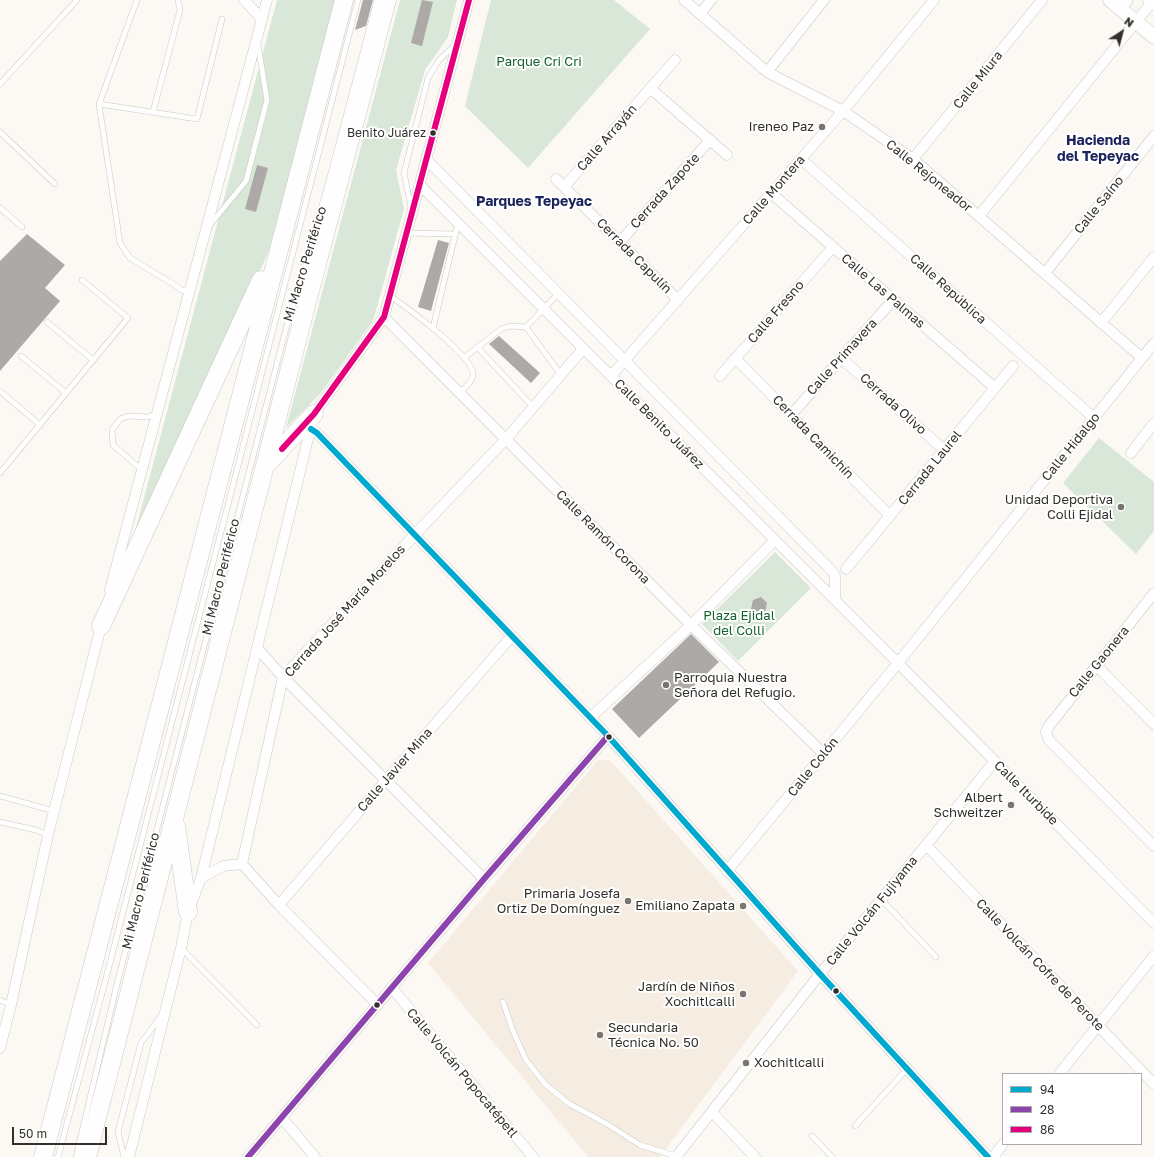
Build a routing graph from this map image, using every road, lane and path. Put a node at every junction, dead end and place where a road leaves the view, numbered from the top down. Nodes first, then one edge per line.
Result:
1 (77, 0) edge
2 (138, 0) edge
3 (178, 0) edge
4 (244, 0) edge
5 (267, 0) edge
6 (344, 0) edge
7 (358, 0) edge
8 (377, 0) edge
9 (388, 0) edge
10 (469, 0) edge
11 (684, 0) edge
12 (711, 0) edge
13 (824, 0) edge
14 (934, 0) edge
15 (1042, 0) edge
16 (1152, 2) edge
17 (1119, 3) edge
18 (700, 14) junction
19 (261, 18) junction
20 (222, 19) dead end
21 (1136, 23) junction
22 (257, 36) junction
23 (1154, 37) edge
24 (458, 43) junction
25 (675, 60) dead end
26 (767, 72) junction
27 (0, 84) edge
28 (650, 88) junction
29 (99, 104) junction
30 (843, 111) junction
31 (153, 112) junction
32 (0, 132) edge
33 (1154, 136) edge
34 (710, 140) junction
35 (727, 155) dead end
36 (801, 159) junction
37 (913, 159) junction
38 (427, 160) junction
39 (556, 179) dead end
40 (55, 184) dead end
41 (420, 185) junction
42 (564, 187) junction
43 (771, 193) junction
44 (0, 208) edge
45 (412, 212) junction
46 (978, 216) junction
47 (458, 223) junction
48 (285, 226) junction
49 (22, 227) dead end
50 (204, 232) junction
51 (407, 233) junction
52 (455, 234) junction
53 (620, 242) junction
54 (833, 247) junction
55 (1154, 257) edge
56 (1044, 274) junction
57 (82, 280) dead end
58 (188, 292) junction
59 (558, 294) junction
60 (390, 296) junction
61 (678, 300) junction
62 (893, 300) junction
63 (543, 309) junction
64 (384, 317) junction
65 (48, 322) dead end
66 (1102, 323) junction
67 (526, 327) junction
68 (433, 328) junction
69 (1154, 343) edge
70 (478, 348) junction
71 (583, 349) junction
72 (21, 356) dead end
73 (465, 357) junction
74 (735, 358) junction
75 (841, 358) junction
76 (1142, 358) junction
77 (94, 360) junction
78 (625, 361) junction
79 (1013, 366) dead end
80 (561, 375) junction
81 (611, 376) junction
82 (720, 376) dead end
83 (995, 388) junction
84 (0, 391) edge
85 (66, 393) junction
86 (460, 393) junction
87 (533, 407) junction
88 (157, 413) junction
89 (791, 415) junction
90 (1094, 418) junction
91 (312, 421) junction
92 (1154, 423) edge
93 (40, 425) junction
94 (506, 439) junction
95 (944, 450) junction
96 (1131, 453) dead end
97 (265, 466) junction
98 (142, 470) junction
99 (0, 473) edge
100 (890, 516) junction
101 (415, 535) junction
102 (775, 540) junction
103 (846, 569) dead end
104 (1153, 598) edge
105 (835, 599) junction
106 (691, 625) junction
107 (101, 626) junction
108 (512, 636) junction
109 (257, 648) junction
110 (898, 663) junction
111 (1097, 666) junction
112 (283, 677) junction
113 (590, 718) junction
114 (1154, 724) edge
115 (608, 736) junction
116 (824, 754) junction
117 (995, 761) junction
118 (386, 780) junction
119 (0, 796) edge
120 (54, 812) junction
121 (175, 816) junction
122 (0, 822) edge
123 (48, 835) junction
124 (926, 845) junction
125 (1154, 846) edge
126 (242, 864) junction
127 (728, 871) junction
128 (201, 878) junction
129 (484, 879) junction
130 (881, 899) junction
131 (279, 905) junction
132 (188, 912) junction
133 (1154, 922) edge
134 (181, 948) junction
135 (1154, 956) edge
136 (936, 957) dead end
137 (820, 974) junction
138 (392, 988) junction
139 (0, 1000) edge
140 (503, 1002) dead end
141 (11, 1005) junction
142 (378, 1005) junction
143 (166, 1010) junction
144 (257, 1025) dead end
145 (1098, 1026) junction
146 (0, 1048) edge
147 (907, 1069) junction
148 (1060, 1073) edge
149 (1154, 1084) edge
150 (712, 1112) junction
151 (282, 1118) junction
152 (855, 1126) dead end
153 (812, 1136) dead end
154 (1002, 1145) edge
155 (829, 1156) edge
156 (43, 1157) edge
157 (58, 1157) edge
158 (76, 1157) edge
159 (87, 1157) edge
160 (124, 1157) edge
161 (128, 1157) edge
162 (248, 1157) edge
163 (315, 1157) edge
164 (533, 1157) edge
165 (676, 1157) edge
166 (755, 1157) edge
167 (988, 1157) edge
168 (993, 1157) edge

1 - 27 lane
2 - 29 lane
3 - 31 lane
4 - 19 street
5 - 19 street
6 - 48 highway
7 - 157 lane, Mi Macro Periférico
8 - 158 lane, Mi Macro Periférico
9 - 97 highway
10 - 24 street
11 - 18 street, Calle Rejoneador
12 - 18 street
13 - 26 street
14 - 30 street, Calle Montera
15 - 37 street, Calle Miura
16 - 21 street
17 - 21 street
18 - 26 street, Calle Rejoneador
19 - 22 street
20 - 31 lane
21 - 23 street
21 - 46 street
22 - 50 street
22 - 50 lane
24 - 38 street
24 - 45 lane
25 - 28 street, Calle Arrayán
26 - 30 street, Calle Rejoneador
28 - 34 street
28 - 42 street, Calle Arrayán
29 - 31 lane
29 - 58 lane
30 - 36 street, Calle Montera
30 - 37 street, Calle Rejoneador
32 - 40 lane
33 - 56 street, Calle Saíno
34 - 35 street
34 - 53 street, Cerrada Zapote
36 - 43 street, Calle Montera
36 - 90 street, Calle República
37 - 46 street, Calle Rejoneador
38 - 41 street
38 - 59 street, Calle Benito Juárez
39 - 42 street, Cerrada Capulín
41 - 45 street
41 - 47 street, Calle Benito Juárez
42 - 53 street, Cerrada Capulín
43 - 54 street, Calle Las Palmas
43 - 61 street, Calle Montera
44 - 49 lane
45 - 51 street
46 - 56 street, Calle Rejoneador
47 - 52 lane
47 - 63 street, Calle Benito Juárez
48 - 107 highway
48 - 156 highway
50 - 58 street
51 - 52 lane
51 - 60 street
52 - 68 lane
53 - 61 street, Cerrada Capulín
54 - 62 street, Calle Las Palmas
54 - 74 street, Calle Fresno
55 - 66 street
56 - 66 street, Calle Rejoneador
57 - 77 lane
58 - 88 street
59 - 63 lane
59 - 78 street, Calle Benito Juárez
60 - 64 street
60 - 68 lane
61 - 78 street, Calle Montera
62 - 75 street, Calle Primavera
62 - 83 street, Calle Las Palmas
63 - 67 lane
63 - 71 street, Calle Benito Juárez
64 - 86 street, Calle Ramón Corona
64 - 91 street
65 - 77 lane
66 - 76 street, Calle Rejoneador
67 - 70 lane
67 - 80 lane
68 - 73 lane
69 - 76 street, Calle Hidalgo
70 - 73 lane
70 - 87 lane
71 - 80 street, Cerrada José María Morelos
71 - 81 street, Calle Benito Juárez
72 - 85 lane
73 - 86 lane
74 - 82 street, Calle Fresno
74 - 89 street, Cerrada Camichín
75 - 89 street, Calle Primavera
75 - 95 street, Cerrada Olivo
76 - 90 street, Calle Hidalgo
77 - 85 lane
78 - 81 street, Calle Montera
78 - 105 street, Calle Benito Juárez
79 - 83 street, Cerrada Laurel
80 - 87 street, Cerrada José María Morelos
81 - 102 street, Calle Benito Juárez
83 - 95 street, Cerrada Laurel
84 - 93 lane
85 - 93 lane
86 - 94 street, Calle Ramón Corona
87 - 94 street, Cerrada José María Morelos
88 - 98 street
88 - 98 lane
89 - 100 street, Cerrada Camichín
90 - 110 street, Calle Hidalgo
91 - 97 highway
91 - 101 street
91 - 109 street
92 - 96 street
93 - 99 lane
94 - 101 street, Cerrada José María Morelos
94 - 106 street, Calle Ramón Corona
95 - 100 street, Cerrada Laurel
97 - 121 highway
98 - 107 street
100 - 103 street, Cerrada Laurel
101 - 108 street
101 - 112 street, Cerrada José María Morelos
102 - 105 street, Calle Benito Juárez
102 - 106 street
104 - 111 street, Calle Gaonera
105 - 110 street, Calle Benito Juárez
106 - 113 street
106 - 116 street, Calle Ramón Corona
107 - 120 street
108 - 113 street
108 - 118 street, Calle Javier Mina
109 - 112 street
109 - 128 street
110 - 116 street, Calle Colón
110 - 117 street, Calle Iturbide
111 - 114 street
111 - 125 street, Calle Gaonera
112 - 118 street
112 - 126 street, Cerrada José María Morelos
113 - 115 street
115 - 127 street
115 - 129 street
116 - 127 street, Calle Colón
117 - 124 street, Calle Volcán Fujiyama
117 - 133 street, Calle Iturbide
118 - 129 street
118 - 131 street, Calle Javier Mina
119 - 120 lane
120 - 123 street
121 - 132 highway
121 - 159 highway
122 - 123 lane
123 - 141 street
124 - 130 street, Calle Volcán Fujiyama
124 - 145 street, Calle Volcán Cofre de Perote
126 - 128 street
126 - 131 street
127 - 137 street
128 - 132 street
129 - 138 street
130 - 136 lane
130 - 137 street, Calle Volcán Fujiyama
131 - 142 street
132 - 134 street
134 - 143 street
134 - 144 lane
135 - 145 street
137 - 147 street
137 - 150 street, Calle Volcán Fujiyama
138 - 142 street
138 - 164 street, Calle Volcán Popocatépetl
139 - 141 lane
140 - 165 lane
141 - 146 street
142 - 151 street
143 - 160 lane
143 - 161 street
145 - 148 street
145 - 149 street, Calle Volcán Cofre de Perote
147 - 152 lane
147 - 167 street
150 - 165 street, Calle Volcán Fujiyama
150 - 166 street
151 - 162 street
151 - 163 street
153 - 155 lane
154 - 168 street

